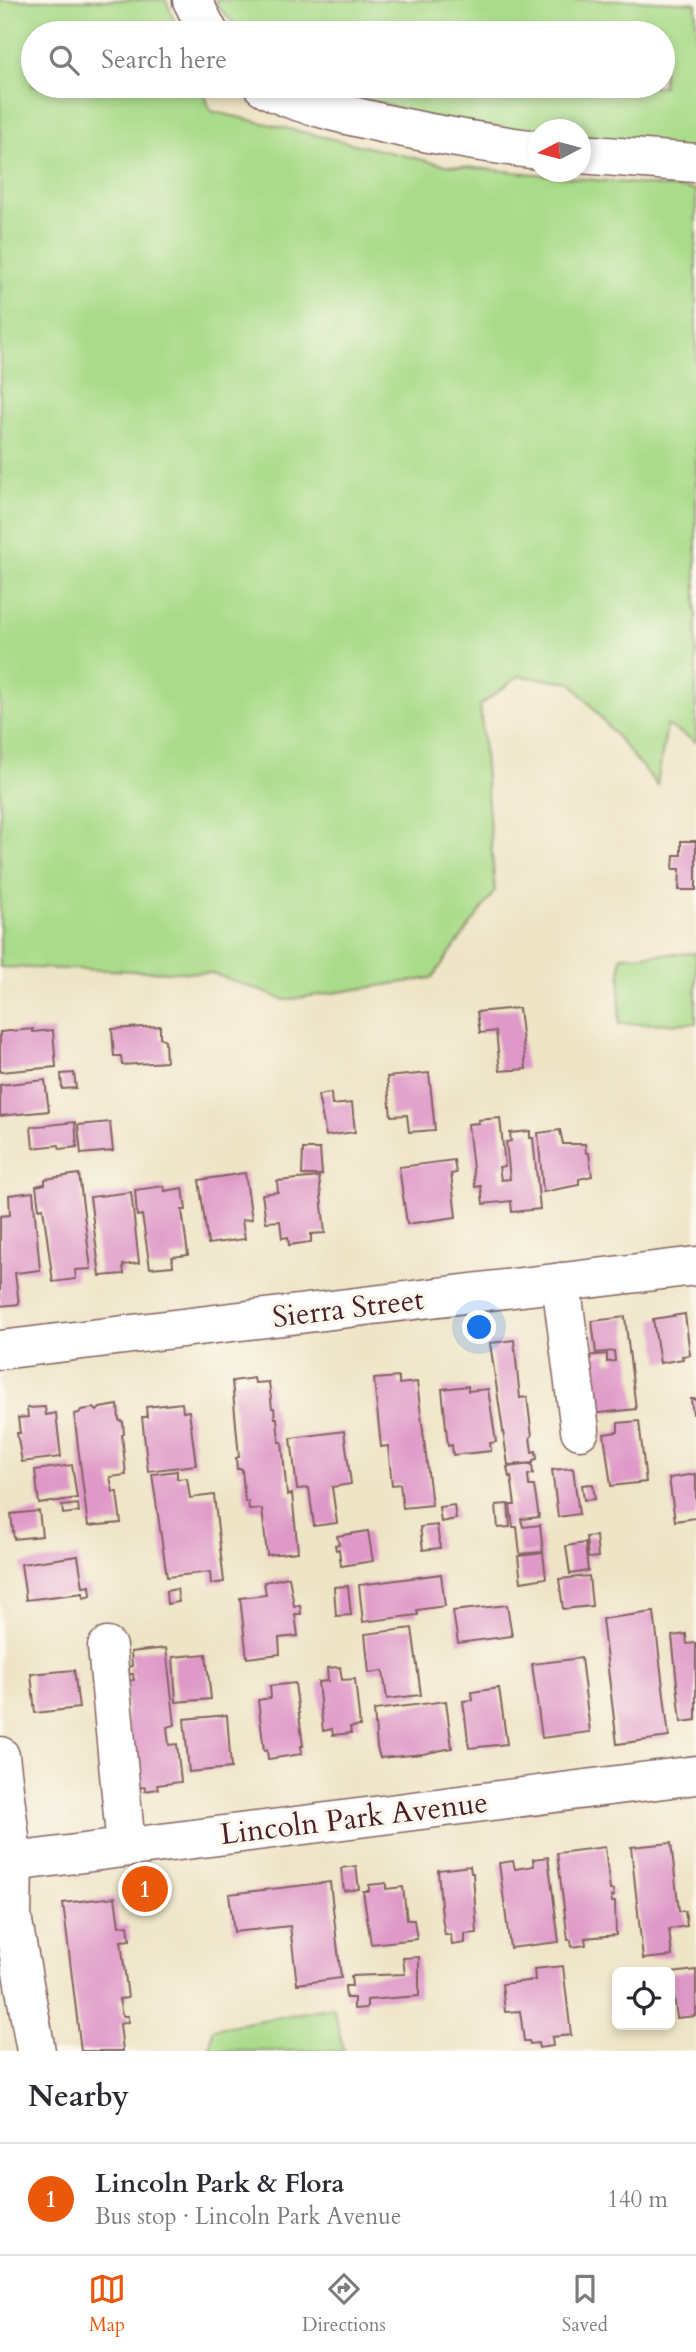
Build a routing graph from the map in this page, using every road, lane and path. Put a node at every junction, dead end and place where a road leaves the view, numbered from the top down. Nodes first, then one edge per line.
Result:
1 (192, 0) edge
2 (203, 21) edge
3 (283, 98) edge
4 (528, 149) edge
5 (591, 156) edge
6 (696, 163) edge
7 (696, 1266) edge
8 (561, 1282) junction
9 (0, 1350) edge
10 (580, 1430) dead end
11 (107, 1647) dead end
12 (0, 1756) edge
13 (696, 1775) edge
14 (126, 1847) junction
15 (13, 1862) junction
16 (36, 2051) edge

1 - 2 street
3 - 4 street
5 - 6 street
7 - 8 street, Sierra Street
8 - 9 street, Sierra Street
8 - 10 street
11 - 14 street
12 - 15 street
13 - 14 street, Lincoln Park Avenue
14 - 15 street, Lincoln Park Avenue
15 - 16 street

